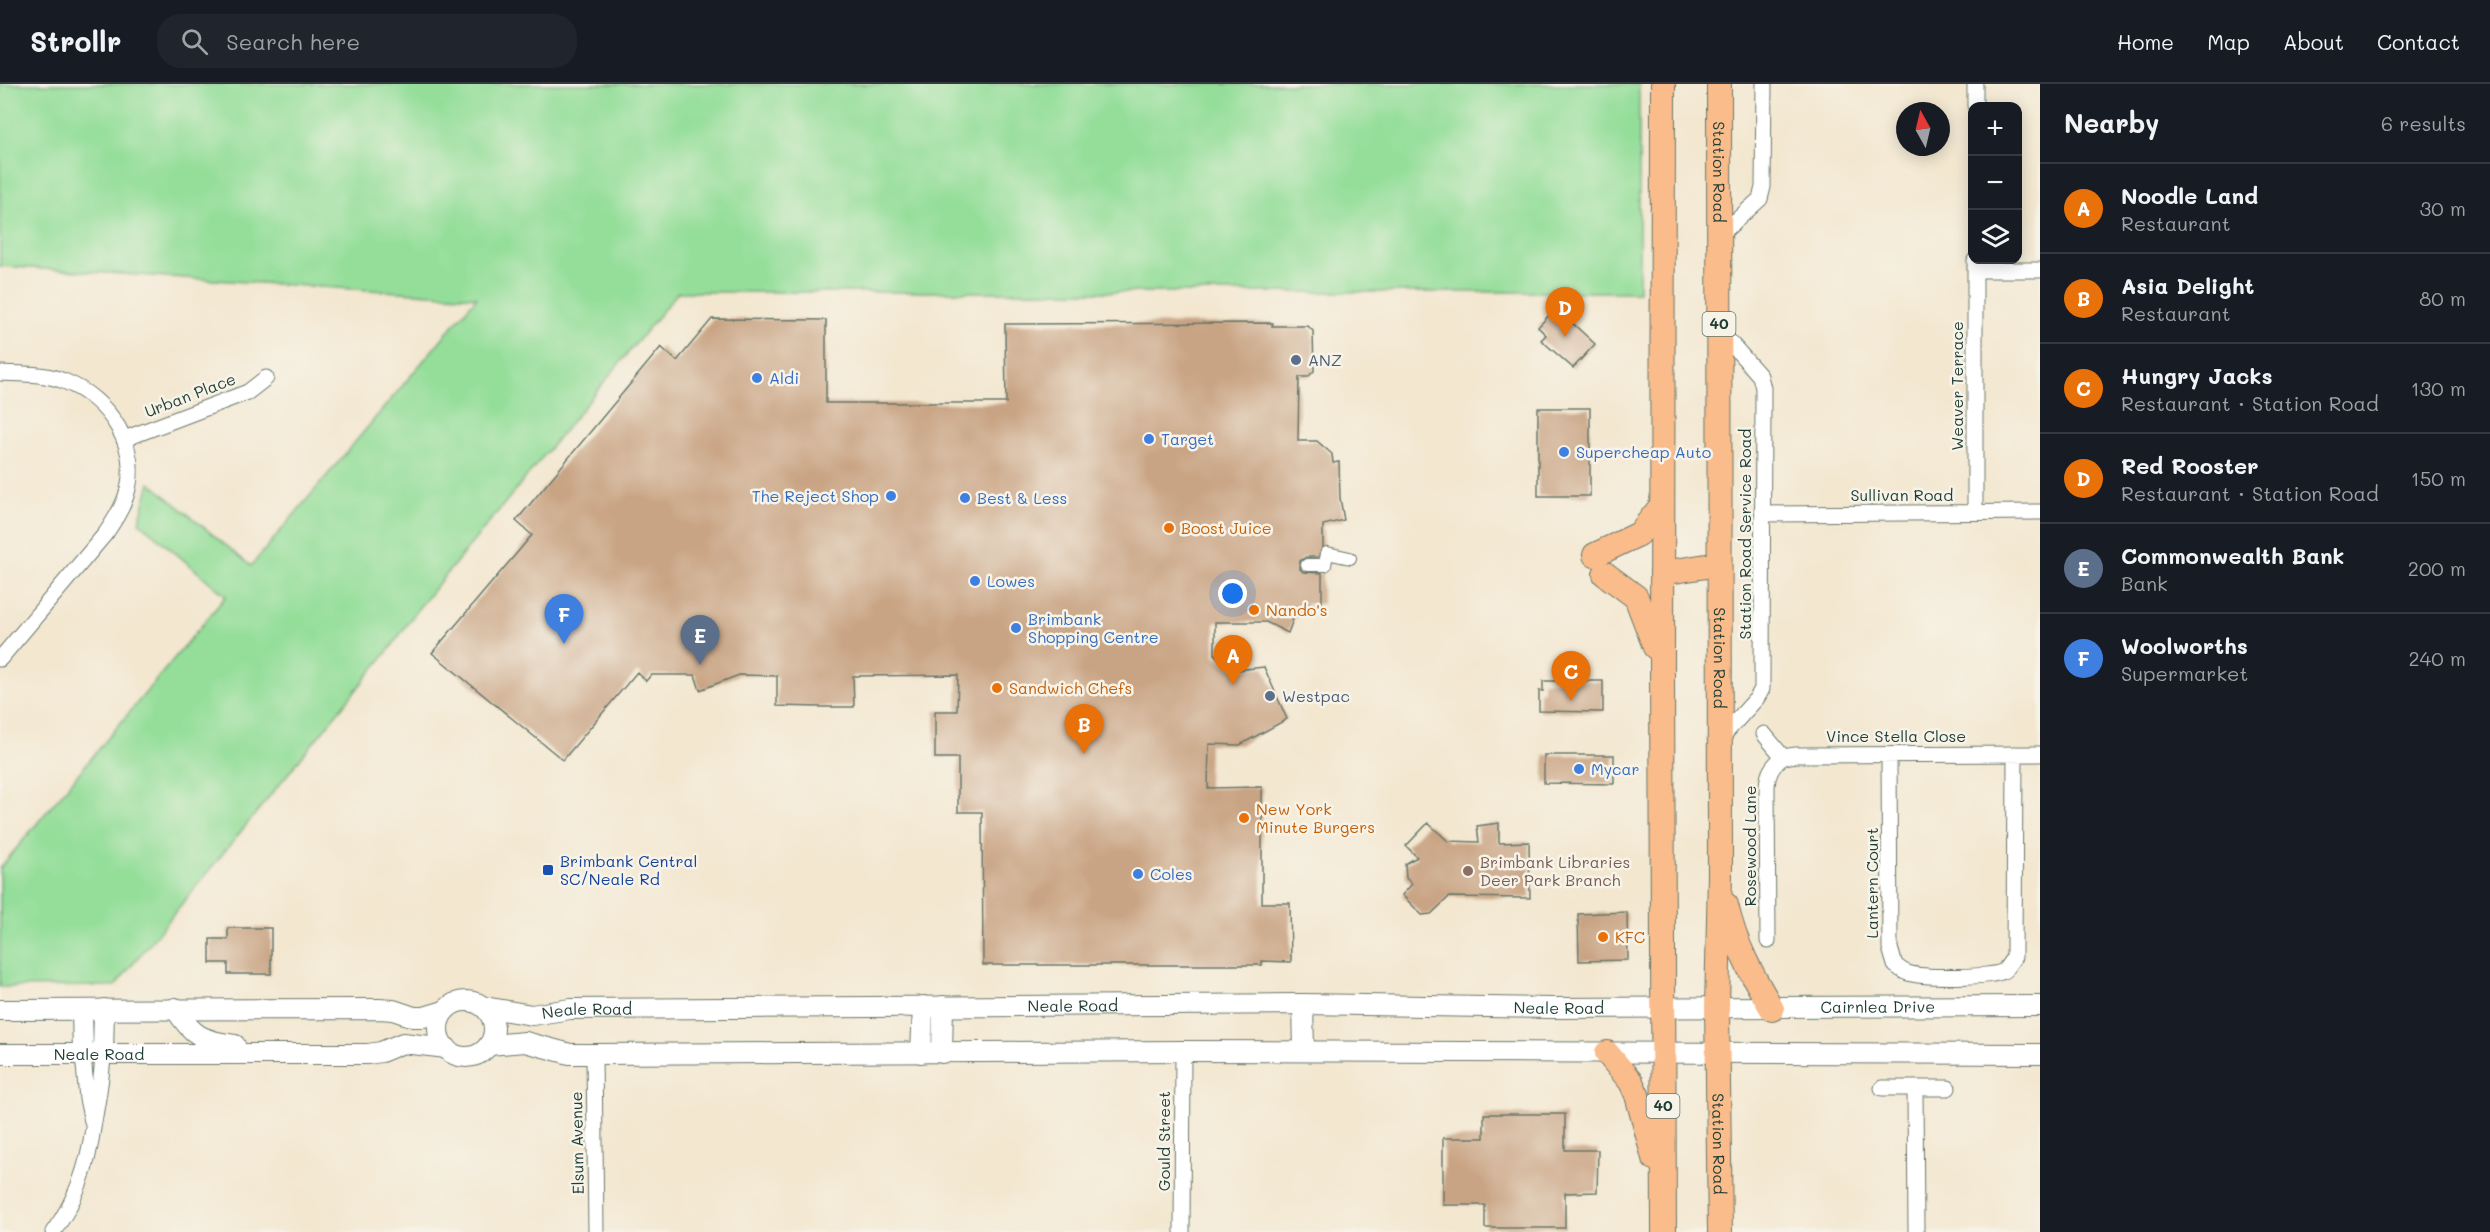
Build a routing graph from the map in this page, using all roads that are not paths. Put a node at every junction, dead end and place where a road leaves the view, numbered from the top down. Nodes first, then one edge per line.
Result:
1 (1663, 84) edge
2 (1719, 84) edge
3 (1764, 84) edge
4 (1975, 84) edge
5 (1975, 102) edge
6 (1719, 236) junction
7 (1975, 265) edge
8 (2040, 270) edge
9 (1719, 330) junction
10 (0, 374) edge
11 (266, 378) dead end
12 (124, 439) junction
13 (1662, 505) junction
14 (1975, 512) junction
15 (2040, 513) edge
16 (1763, 514) junction
17 (1350, 558) dead end
18 (1662, 564) junction
19 (1719, 564) junction
20 (1307, 566) dead end
21 (1, 657) edge
22 (1662, 666) junction
23 (1764, 734) dead end
24 (1720, 739) junction
25 (2015, 754) junction
26 (2040, 754) edge
27 (1889, 755) junction
28 (1783, 757) junction
29 (1720, 873) junction
30 (1768, 941) dead end
31 (1303, 1004) junction
32 (923, 1006) junction
33 (943, 1006) junction
34 (2040, 1006) edge
35 (484, 1007) junction
36 (1663, 1007) junction
37 (175, 1008) junction
38 (1717, 1008) junction
39 (104, 1009) junction
40 (1772, 1009) junction
41 (0, 1010) edge
42 (82, 1010) junction
43 (444, 1011) junction
44 (489, 1045) junction
45 (447, 1048) junction
46 (1183, 1051) junction
47 (1304, 1051) junction
48 (921, 1053) junction
49 (942, 1053) junction
50 (1607, 1053) junction
51 (0, 1054) edge
52 (83, 1054) junction
53 (103, 1054) junction
54 (594, 1054) junction
55 (1664, 1054) junction
56 (1718, 1054) junction
57 (2040, 1054) edge
58 (321, 1055) junction
59 (1882, 1088) dead end
60 (1915, 1088) junction
61 (1948, 1088) dead end
62 (93, 1127) junction
63 (1664, 1204) junction
64 (53, 1232) edge
65 (596, 1232) edge
66 (1182, 1232) edge
67 (1664, 1232) edge
68 (1719, 1232) edge
69 (1916, 1232) edge

1 - 13 main road, 40
2 - 6 main road, Station Road / 40
3 - 6 street
4 - 5 street
6 - 9 main road, Station Road / 40
7 - 8 street
7 - 14 street, Weaver Terrace
9 - 16 street, Station Road Service Road
9 - 19 main road, Station Road / 40
10 - 12 street
11 - 12 street, Urban Place
12 - 21 street
13 - 18 main road, 40
13 - 22 main road
14 - 15 street, Sullivan Road
14 - 16 street, Sullivan Road
16 - 24 street, Station Road Service Road
17 - 20 street
18 - 19 main road
18 - 22 main road, 40
19 - 24 main road, Station Road / 40
22 - 36 main road, 40
23 - 28 street
24 - 29 main road, Station Road / 40
25 - 26 street, Vince Stella Close
25 - 27 street, Vince Stella Close
25 - 27 street, Lantern Court
27 - 28 street, Vince Stella Close
28 - 30 street, Rosewood Lane
29 - 38 main road, Station Road / 40
29 - 40 main road
31 - 33 street, Neale Road
31 - 36 street, Neale Road
31 - 47 street
32 - 33 street, Neale Road
32 - 35 street, Neale Road
32 - 48 street
33 - 49 street
34 - 40 street, Cairnlea Drive
35 - 43 street
35 - 44 street
36 - 38 street, Neale Road
36 - 55 main road, 40
37 - 39 street
37 - 43 street
37 - 58 street
38 - 40 street, Cairnlea Drive
38 - 56 main road, Station Road / 40
39 - 42 street
39 - 53 street
41 - 42 street
42 - 52 street
43 - 45 street
44 - 45 street
44 - 54 street, Neale Road
45 - 58 street, Neale Road
46 - 47 street, Neale Road
46 - 49 street, Neale Road
46 - 66 street, Gould Street
47 - 50 street, Neale Road
48 - 49 street, Neale Road
48 - 54 street, Neale Road
50 - 55 street, Neale Road
50 - 63 main road
51 - 52 street, Neale Road
52 - 53 street, Neale Road
52 - 62 street
53 - 58 street, Neale Road
53 - 62 street
54 - 65 street, Elsum Avenue
55 - 56 street, Neale Road
55 - 63 main road, 40
56 - 57 street
56 - 68 main road, Station Road / 40
59 - 60 street
60 - 61 street
60 - 69 street
62 - 64 street
63 - 67 main road, 40

